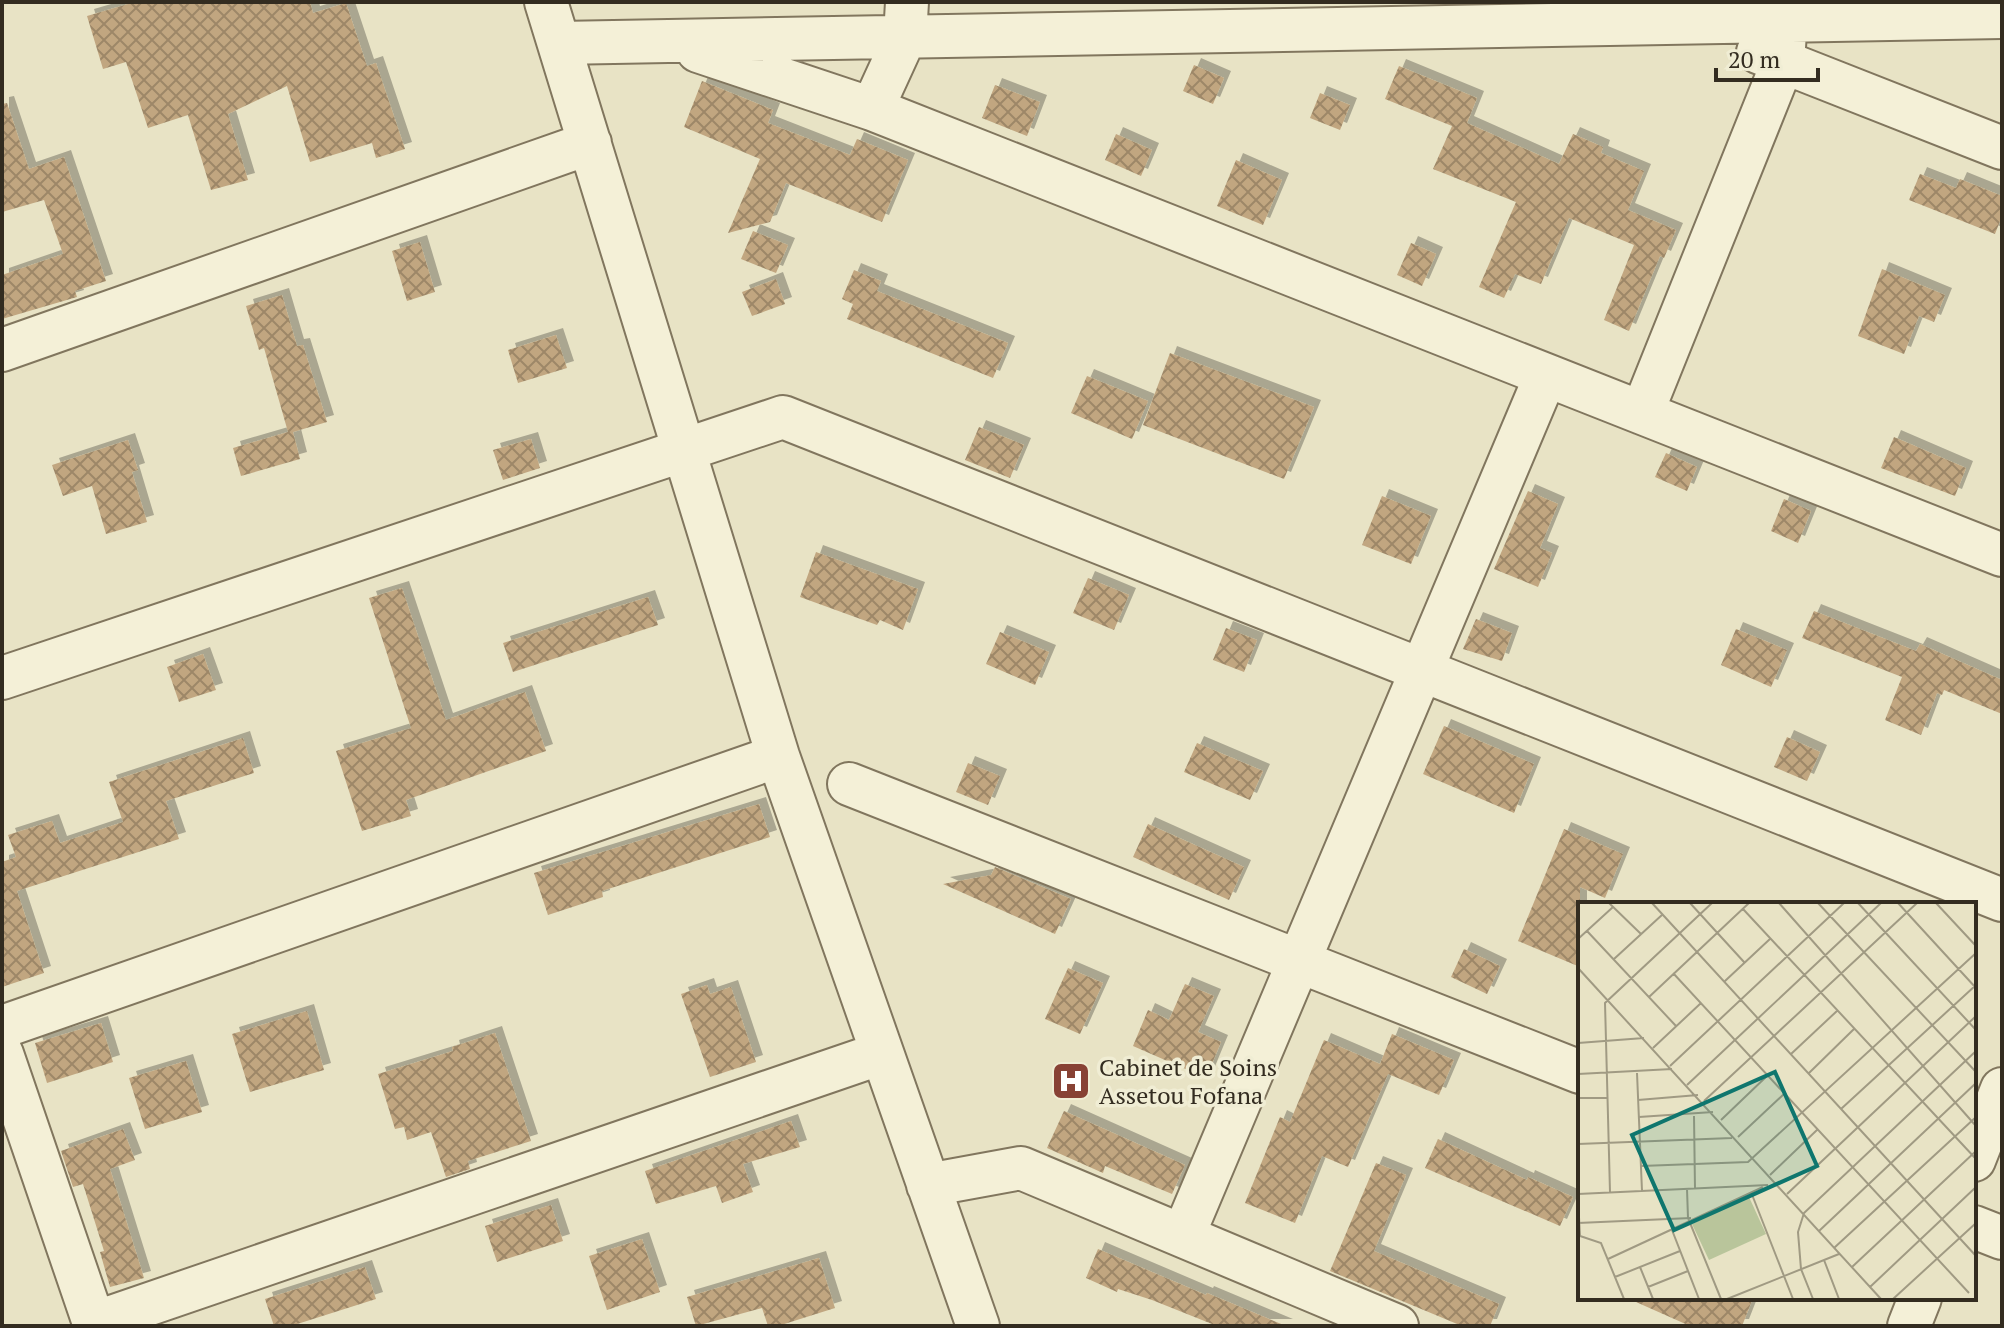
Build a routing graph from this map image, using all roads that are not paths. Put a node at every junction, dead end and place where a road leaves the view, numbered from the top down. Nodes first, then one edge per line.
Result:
1 (546, 2) edge
2 (2002, 17) edge
3 (906, 20) edge
4 (1786, 29) edge
5 (671, 41) junction
6 (559, 43) junction
7 (872, 109) junction
8 (590, 143) junction
9 (2002, 148) edge
10 (2, 350) edge
11 (1546, 375) junction
12 (1642, 413) junction
13 (685, 451) junction
14 (2002, 555) edge
15 (1422, 670) junction
16 (2, 678) edge
17 (778, 756) junction
18 (849, 784) dead end
19 (2002, 900) edge
20 (1299, 961) junction
21 (2, 1027) edge
22 (882, 1053) junction
23 (2, 1054) edge
24 (1578, 1071) edge
25 (2002, 1089) edge
26 (1976, 1155) edge
27 (928, 1185) junction
28 (1976, 1228) edge
29 (1183, 1236) junction
30 (2002, 1238) edge
31 (1919, 1300) edge
32 (95, 1324) edge
33 (978, 1326) edge
34 (1397, 1326) edge
35 (1909, 1326) edge

1 - 6 street
2 - 4 street
3 - 4 street
3 - 5 street
3 - 7 street
4 - 9 street
4 - 12 street
5 - 6 street
5 - 7 street
6 - 8 street
7 - 11 street
8 - 10 street
8 - 13 street
11 - 12 street
11 - 15 street
12 - 14 street
13 - 15 street
13 - 16 street
13 - 17 street
15 - 19 street
15 - 20 street
17 - 21 street
17 - 22 street
18 - 20 street
20 - 24 street
20 - 29 street
22 - 27 street
22 - 32 street
23 - 32 street
25 - 26 street
27 - 29 street
27 - 33 street
28 - 30 street
29 - 34 street
31 - 35 street

